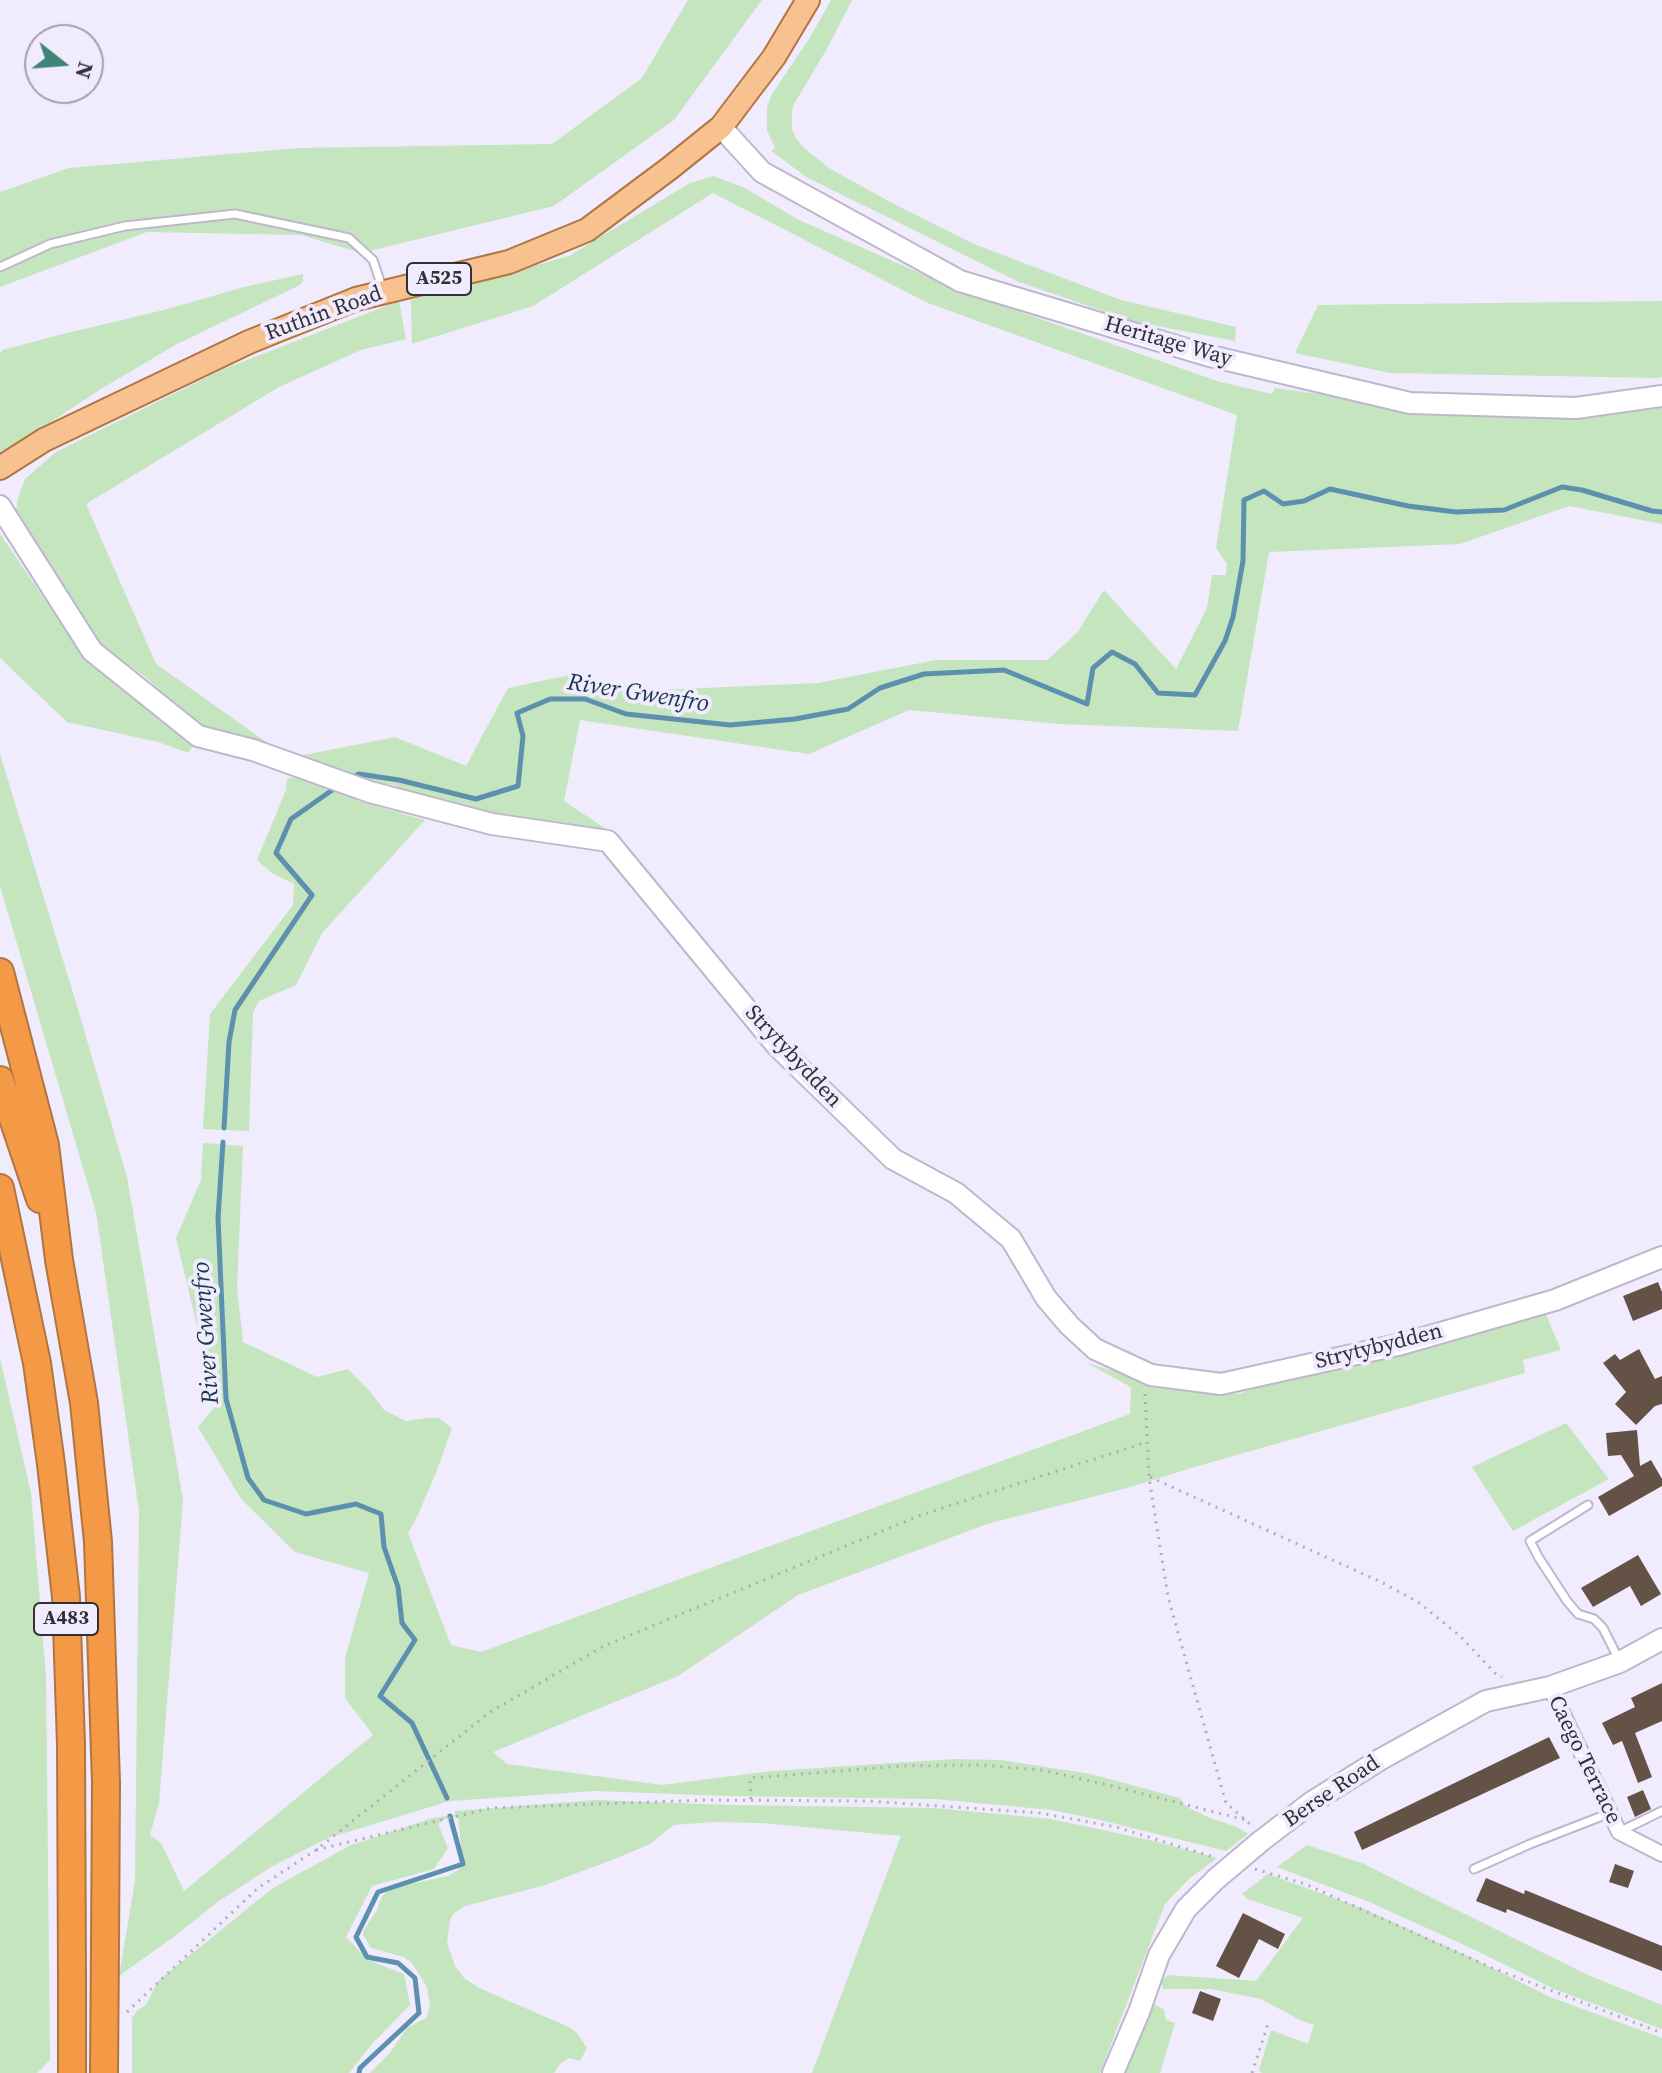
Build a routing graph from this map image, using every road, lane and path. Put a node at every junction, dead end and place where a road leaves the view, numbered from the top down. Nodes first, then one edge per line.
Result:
1 (808, 0) edge
2 (721, 127) junction
3 (0, 267) edge
4 (384, 292) junction
5 (1662, 396) edge
6 (0, 468) edge
7 (0, 506) edge
8 (0, 972) edge
9 (0, 1080) edge
10 (0, 1188) edge
11 (0, 1231) edge
12 (1662, 1257) edge
13 (59, 1260) junction
14 (16, 1261) junction
15 (1151, 1375) junction
16 (1147, 1442) junction
17 (1149, 1477) junction
18 (1588, 1505) dead end
19 (1662, 1639) edge
20 (1620, 1661) junction
21 (1550, 1687) junction
22 (1525, 1692) junction
23 (751, 1800) junction
24 (1662, 1811) edge
25 (1610, 1813) junction
26 (1246, 1820) junction
27 (1619, 1832) junction
28 (1263, 1839) junction
29 (316, 1850) junction
30 (1662, 1854) edge
31 (1249, 1867) dead end
32 (1219, 1869) junction
33 (1474, 1869) dead end
34 (121, 2019) dead end
35 (1268, 2024) dead end
36 (1662, 2033) edge
37 (72, 2073) edge
38 (104, 2073) edge
39 (1113, 2073) edge
40 (1252, 2073) edge

1 - 2 main road, Ruthin Road / A525
2 - 4 main road, Ruthin Road / A525
2 - 5 street, Heritage Way
3 - 4 lane
4 - 6 main road, Ruthin Road / A525
7 - 15 street, Strytybydden
8 - 13 highway
9 - 13 highway, A483
10 - 14 highway, A483
11 - 14 highway, A483
12 - 15 street, Strytybydden
13 - 38 highway, A483, bridge
14 - 37 highway, A483, bridge
15 - 16 path
16 - 17 path
16 - 29 path
17 - 22 path
17 - 26 path
18 - 20 lane
19 - 20 street, Berse Road
20 - 21 street, Berse Road
21 - 22 street, Berse Road
21 - 25 street, Caego Terrace
22 - 28 street, Berse Road
23 - 26 path
23 - 29 path
23 - 32 path
24 - 27 lane
25 - 27 street, Caego Terrace
25 - 33 lane
26 - 28 path
27 - 30 street, Caego Terrace
28 - 32 street, Berse Road, bridge
29 - 34 path
31 - 36 path
32 - 39 street, Berse Road
35 - 40 path

